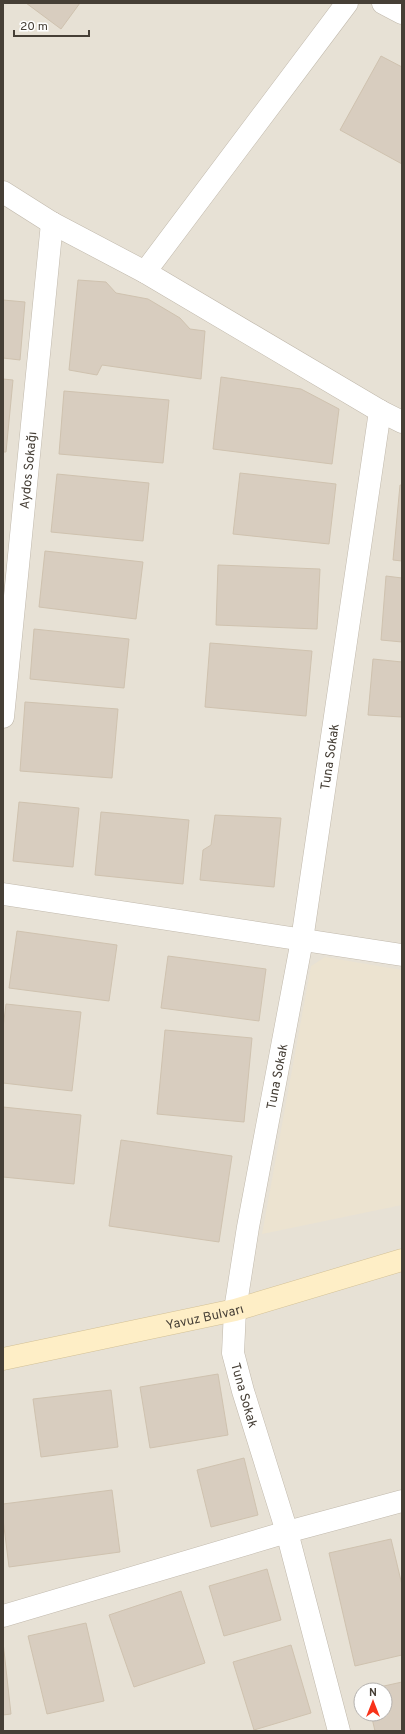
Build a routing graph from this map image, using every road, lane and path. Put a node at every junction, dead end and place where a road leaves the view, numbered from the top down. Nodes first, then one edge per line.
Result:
1 (347, 3) edge
2 (383, 3) edge
3 (402, 13) edge
4 (3, 192) edge
5 (52, 223) junction
6 (145, 272) junction
7 (380, 411) junction
8 (402, 422) edge
9 (3, 717) edge
10 (3, 894) edge
11 (302, 940) junction
12 (402, 955) edge
13 (402, 1260) edge
14 (235, 1310) junction
15 (3, 1359) edge
16 (402, 1501) edge
17 (287, 1532) junction
18 (3, 1616) edge
19 (339, 1731) edge

1 - 6 street
2 - 3 street
4 - 5 street
5 - 6 street
5 - 9 street, Aydos Sokağı
6 - 7 street
7 - 8 street
7 - 11 street, Tuna Sokak
10 - 11 street
11 - 12 street
11 - 14 street, Tuna Sokak
13 - 14 street, Yavuz Bulvarı
14 - 15 street, Yavuz Bulvarı
14 - 17 street, Tuna Sokak
16 - 17 street
17 - 18 street
17 - 19 street, Tuna Sokak

